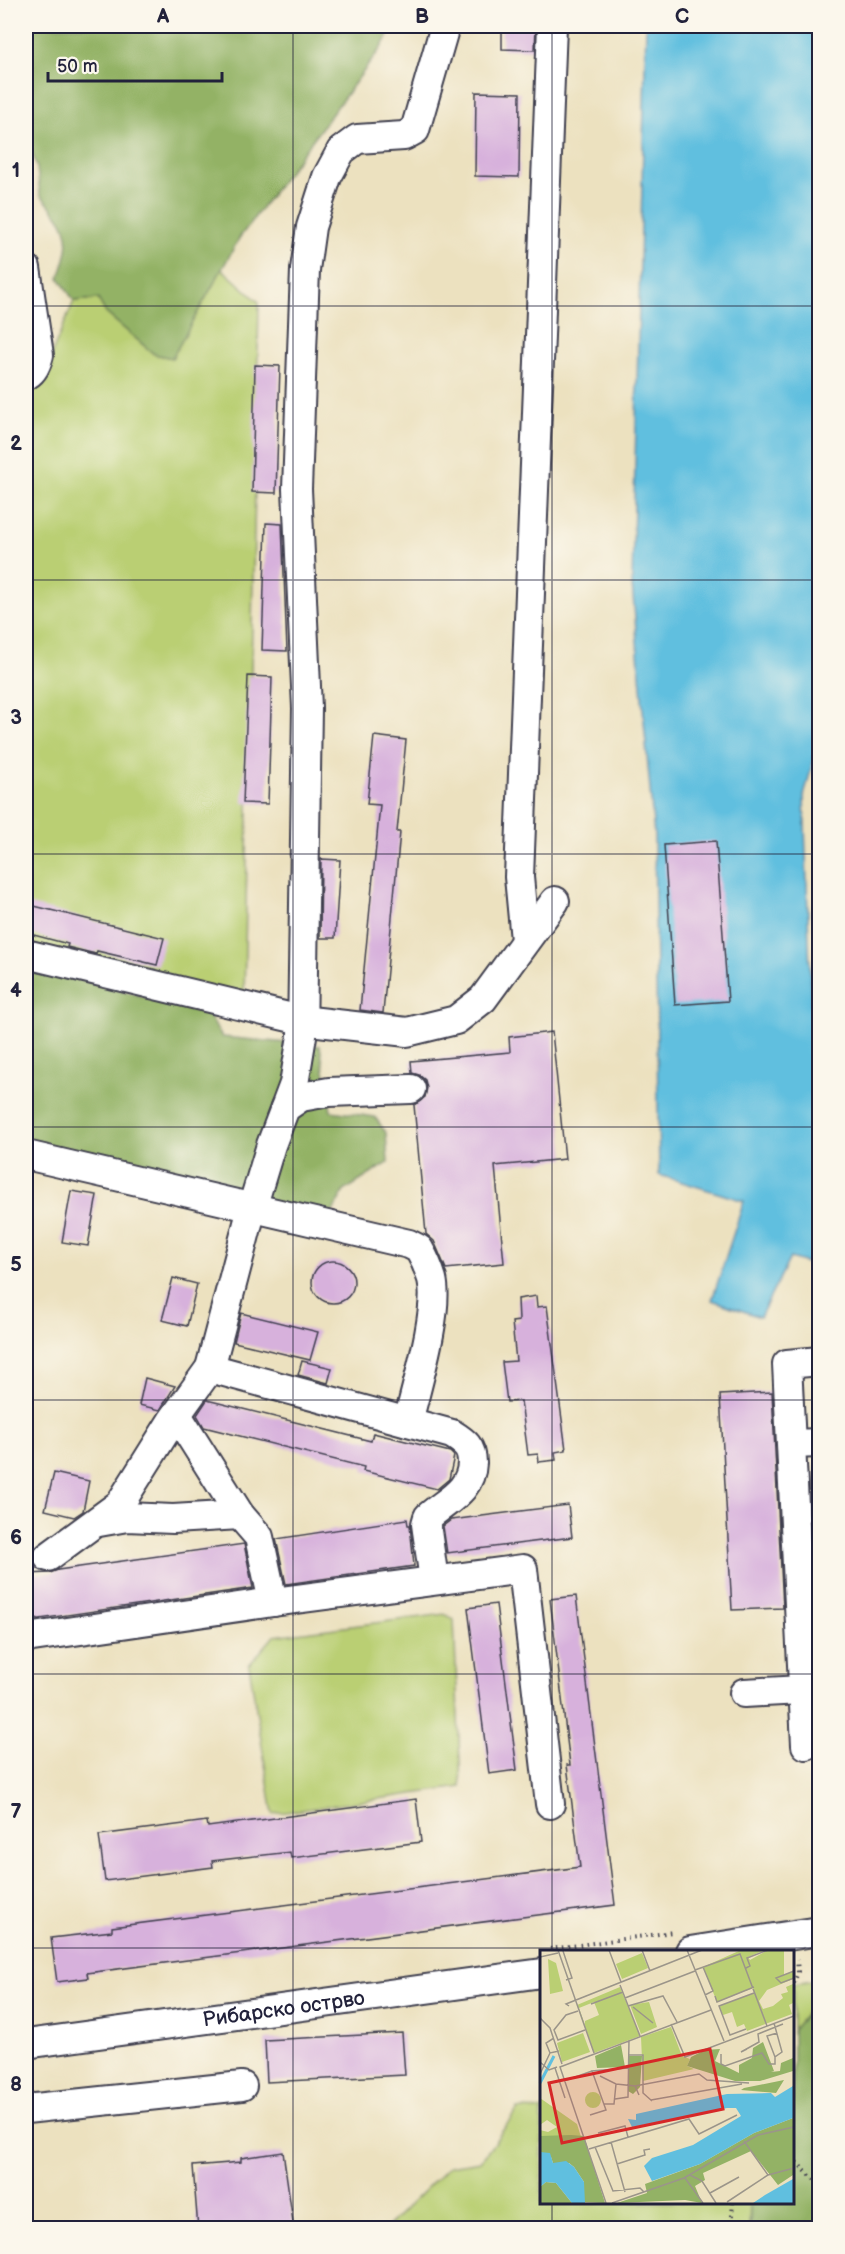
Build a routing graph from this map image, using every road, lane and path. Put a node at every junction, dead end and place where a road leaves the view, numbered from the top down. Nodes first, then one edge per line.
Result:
1 (445, 26) edge
2 (552, 26) edge
3 (26, 268) edge
4 (31, 370) edge
5 (555, 901) dead end
6 (525, 940) junction
7 (26, 954) edge
8 (301, 1020) junction
9 (411, 1089) dead end
10 (285, 1108) junction
11 (27, 1163) edge
12 (252, 1208) junction
13 (819, 1361) edge
14 (210, 1368) junction
15 (177, 1415) junction
16 (408, 1422) junction
17 (806, 1444) edge
18 (240, 1515) junction
19 (99, 1522) junction
20 (48, 1557) dead end
21 (434, 1580) junction
22 (273, 1602) junction
23 (26, 1638) edge
24 (812, 1689) edge
25 (744, 1693) dead end
26 (806, 1745) dead end
27 (550, 1804) dead end
28 (819, 1931) edge
29 (696, 1950) edge
30 (540, 1973) edge
31 (26, 2044) edge
32 (242, 2086) dead end
33 (26, 2109) edge
34 (794, 2160) edge
35 (819, 2185) edge
36 (732, 2203) edge
37 (731, 2229) edge

1 - 8 street
2 - 6 street
3 - 4 street
5 - 6 street
6 - 8 street
7 - 8 street
8 - 10 street
9 - 10 street
10 - 12 street
11 - 12 street
12 - 14 street
12 - 16 street
13 - 17 street
14 - 15 street
14 - 16 street
15 - 18 street
15 - 19 street
16 - 21 street
17 - 24 street
18 - 19 street
18 - 22 street
19 - 20 street
21 - 22 street
21 - 27 street
22 - 23 street
24 - 25 street
24 - 26 street
28 - 29 street
30 - 31 street, Рибарско острво
32 - 33 street
34 - 35 path
36 - 37 path

